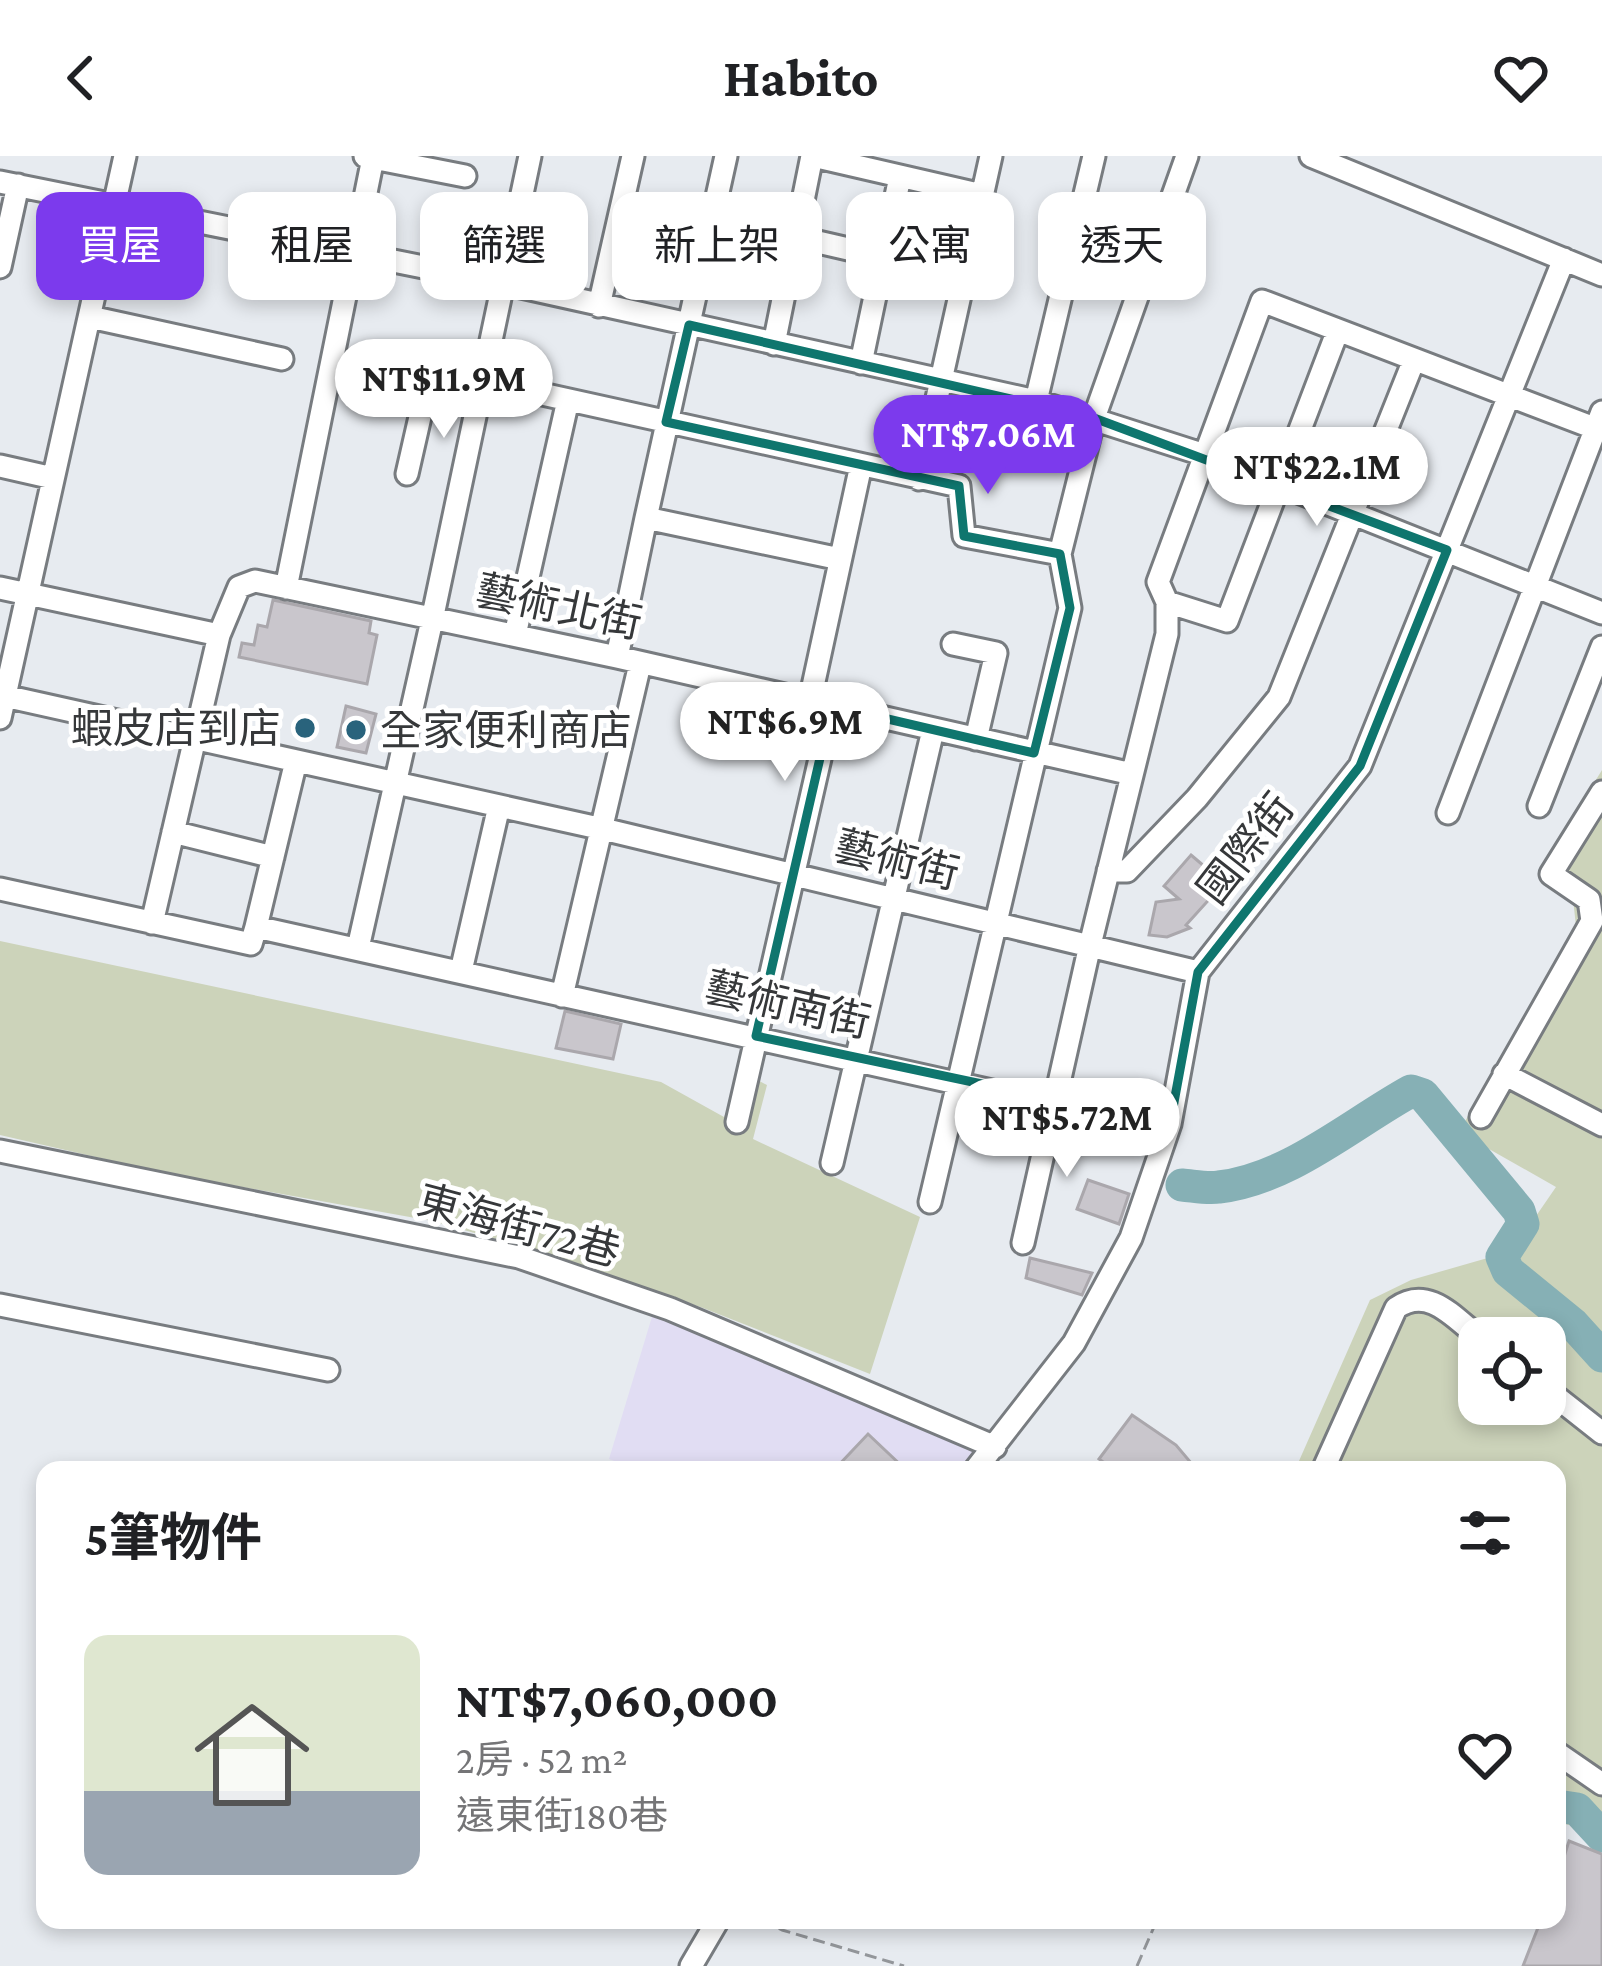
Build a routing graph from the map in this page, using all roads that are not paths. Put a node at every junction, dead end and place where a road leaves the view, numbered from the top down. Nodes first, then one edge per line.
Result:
1 (125, 156) edge
2 (530, 156) edge
3 (633, 156) edge
4 (726, 156) edge
5 (813, 156) edge
6 (991, 156) edge
7 (1094, 156) edge
8 (1187, 156) edge
9 (1311, 156) edge
10 (369, 157) edge
11 (429, 162) edge
12 (465, 176) dead end
13 (900, 177) junction
14 (9, 184) edge
15 (49, 192) edge
16 (118, 192) edge
17 (364, 192) edge
18 (522, 192) edge
19 (805, 192) edge
20 (897, 192) edge
21 (968, 192) edge
22 (983, 192) edge
23 (1564, 259) junction
24 (0, 267) edge
25 (1602, 275) edge
26 (94, 300) edge
27 (345, 300) edge
28 (500, 300) edge
29 (573, 300) edge
30 (782, 300) edge
31 (874, 300) edge
32 (959, 300) edge
33 (599, 306) junction
34 (90, 317) junction
35 (689, 325) junction
36 (1338, 330) junction
37 (773, 344) junction
38 (282, 359) dead end
39 (1414, 360) junction
40 (861, 363) junction
41 (330, 374) junction
42 (483, 381) junction
43 (941, 381) junction
44 (425, 394) junction
45 (1508, 398) junction
46 (568, 400) junction
47 (1036, 401) junction
48 (478, 406) junction
49 (1094, 418) junction
50 (666, 422) junction
51 (1600, 424) edge
52 (1208, 456) junction
53 (0, 466) edge
54 (861, 466) junction
55 (407, 474) dead end
56 (53, 478) junction
57 (919, 479) junction
58 (1282, 484) junction
59 (1355, 513) junction
60 (646, 518) junction
61 (1447, 550) junction
62 (1060, 554) junction
63 (840, 559) junction
64 (1534, 586) junction
65 (0, 588) edge
66 (286, 588) junction
67 (1162, 592) junction
68 (27, 594) junction
69 (1602, 613) edge
70 (433, 620) junction
71 (219, 635) junction
72 (515, 635) junction
73 (953, 644) dead end
74 (1602, 647) edge
75 (617, 657) junction
76 (640, 664) junction
77 (2, 703) edge
78 (821, 703) junction
79 (933, 730) junction
80 (194, 738) junction
81 (976, 740) junction
82 (1034, 753) junction
83 (296, 761) junction
84 (1132, 774) junction
85 (397, 783) junction
86 (1602, 791) edge
87 (500, 806) junction
88 (1539, 806) dead end
89 (1448, 813) dead end
90 (603, 829) junction
91 (173, 832) junction
92 (273, 856) junction
93 (1108, 871) junction
94 (794, 874) junction
95 (0, 889) edge
96 (894, 898) junction
97 (994, 922) junction
98 (152, 923) junction
99 (256, 927) junction
100 (1090, 946) junction
101 (358, 948) junction
102 (461, 971) junction
103 (1198, 972) junction
104 (562, 997) junction
105 (756, 1036) junction
106 (856, 1059) junction
107 (1504, 1074) junction
108 (957, 1083) junction
109 (1055, 1105) junction
110 (1481, 1117) dead end
111 (737, 1122) dead end
112 (1170, 1124) junction
113 (1602, 1125) edge
114 (0, 1151) edge
115 (832, 1163) dead end
116 (930, 1202) dead end
117 (1023, 1243) dead end
118 (0, 1305) edge
119 (1458, 1321) edge
120 (328, 1370) dead end
121 (1566, 1405) edge
122 (1602, 1433) edge
123 (995, 1447) junction
124 (983, 1461) edge
125 (1328, 1461) edge
126 (1566, 1759) edge
127 (1602, 1784) edge
128 (713, 1929) edge
129 (691, 1966) edge

1 - 16 street
2 - 18 street
3 - 33 street
4 - 35 street
5 - 13 street
5 - 19 street
6 - 22 street
7 - 47 street
8 - 49 street
9 - 23 street
10 - 11 street
10 - 17 street
11 - 12 street
13 - 20 street
13 - 21 street
14 - 15 street
14 - 24 street
23 - 25 street
23 - 45 street, 國際街
26 - 34 street
27 - 41 street
28 - 42 street
29 - 33 street
30 - 37 street
31 - 40 street
32 - 43 street
33 - 35 street
34 - 38 street
34 - 56 street
35 - 37 street
35 - 50 street
36 - 39 street
36 - 52 street
36 - 58 street
37 - 40 street
39 - 45 street
39 - 59 street
40 - 43 street
41 - 44 street
41 - 66 street
42 - 46 street
42 - 48 street
43 - 47 street
43 - 57 street
44 - 48 street
44 - 55 street
45 - 51 street
45 - 61 street, 國際街
46 - 50 street
46 - 72 street
47 - 49 street
48 - 70 street
49 - 52 street
49 - 62 street
50 - 54 street
50 - 60 street
51 - 64 street
52 - 58 street
52 - 67 street
53 - 56 street
54 - 57 street
54 - 63 street
56 - 68 street
57 - 62 street
58 - 59 street
58 - 67 street
59 - 61 street
59 - 93 street
60 - 63 street
60 - 75 street
61 - 64 street
61 - 103 street, 國際街
62 - 82 street
63 - 78 street
64 - 69 street
64 - 89 street
65 - 68 street
66 - 70 street, 藝術北街
66 - 71 street, 藝術北街
67 - 84 street
68 - 71 street
68 - 77 street
70 - 72 street, 藝術北街
70 - 85 street
71 - 80 street
72 - 75 street, 藝術北街
73 - 81 street
74 - 88 street
75 - 76 street, 藝術北街
76 - 78 street, 藝術北街
76 - 90 street
77 - 80 street, 藝術街
78 - 79 street, 藝術北街
78 - 94 street
79 - 81 street, 藝術北街
79 - 96 street
80 - 83 street, 藝術街
80 - 91 street
81 - 82 street, 藝術北街
82 - 84 street, 藝術北街
82 - 97 street
83 - 85 street, 藝術街
83 - 92 street
84 - 93 street
85 - 87 street, 藝術街
85 - 101 street
86 - 107 street
87 - 90 street, 藝術街
87 - 102 street
90 - 94 street, 藝術街
90 - 104 street
91 - 92 street
91 - 98 street
92 - 99 street
93 - 100 street
94 - 96 street, 藝術街
94 - 105 street
95 - 98 street, 藝術南街
96 - 97 street, 藝術街
96 - 106 street
97 - 100 street, 藝術街
97 - 108 street
98 - 99 street, 藝術南街
99 - 101 street, 藝術南街
100 - 103 street, 藝術街
100 - 109 street
101 - 102 street, 藝術南街
102 - 104 street, 藝術南街
103 - 112 street, 國際街
104 - 105 street, 藝術南街
105 - 106 street, 藝術南街
105 - 111 street
106 - 108 street, 藝術南街
106 - 115 street
107 - 110 street
107 - 113 street
108 - 109 street, 藝術南街
108 - 116 street
109 - 112 street, 藝術南街
109 - 117 street
112 - 123 street, 國際街
114 - 123 street, 東海街72巷
118 - 120 street
119 - 125 street
121 - 122 street
123 - 124 street, 國際街
126 - 127 street
128 - 129 street

